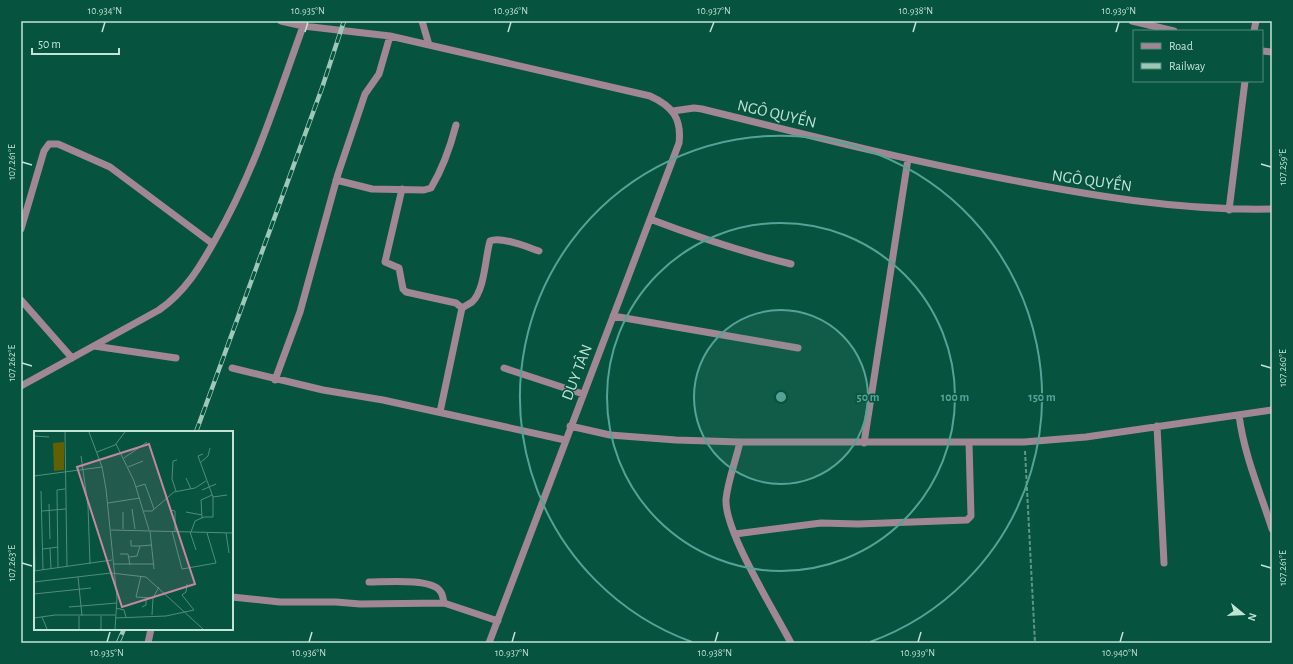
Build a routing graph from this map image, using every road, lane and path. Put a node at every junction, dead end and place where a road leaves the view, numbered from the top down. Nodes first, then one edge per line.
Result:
1 (281, 21) edge
2 (422, 21) edge
3 (1132, 21) edge
4 (304, 23) edge
5 (1170, 30) edge
6 (390, 36) junction
7 (429, 45) junction
8 (1245, 82) edge
9 (673, 111) junction
10 (456, 125) dead end
11 (908, 159) junction
12 (336, 180) junction
13 (402, 189) junction
14 (1272, 209) edge
15 (1229, 210) junction
16 (650, 218) junction
17 (21, 227) edge
18 (213, 244) junction
19 (539, 251) dead end
20 (791, 264) dead end
21 (21, 300) edge
22 (462, 308) junction
23 (613, 316) junction
24 (94, 346) junction
25 (798, 348) dead end
26 (72, 358) junction
27 (176, 358) dead end
28 (232, 368) dead end
29 (504, 368) dead end
30 (275, 380) junction
31 (21, 386) edge
32 (583, 394) junction
33 (1272, 410) edge
34 (440, 412) junction
35 (1239, 415) junction
36 (570, 426) junction
37 (1157, 426) junction
38 (565, 440) junction
39 (740, 442) junction
40 (970, 442) junction
41 (1024, 442) junction
42 (864, 443) junction
43 (1272, 529) edge
44 (735, 534) junction
45 (1164, 563) dead end
46 (369, 582) dead end
47 (233, 597) edge
48 (444, 603) junction
49 (498, 621) junction
50 (151, 630) edge
51 (148, 643) edge
52 (489, 643) edge
53 (791, 643) edge
54 (1035, 643) edge

1 - 4 street
2 - 7 street
3 - 5 street
4 - 6 street
4 - 18 street
6 - 7 street
6 - 12 street
7 - 9 street
8 - 15 street
9 - 11 street, NGÔ QUYỀN
9 - 16 street, DUY TÂN
10 - 13 street
11 - 15 street, NGÔ QUYỀN
11 - 42 street
12 - 13 street
12 - 30 street
13 - 22 street
14 - 15 street, NGÔ QUYỀN
16 - 20 street
16 - 23 street, DUY TÂN
17 - 18 street
18 - 24 street
19 - 22 street
21 - 26 street
22 - 34 street
23 - 25 street
23 - 32 street, DUY TÂN
24 - 26 street
24 - 27 street
26 - 31 street
28 - 30 street
29 - 32 street
30 - 34 street
32 - 36 street, DUY TÂN
33 - 35 street
34 - 38 street
35 - 37 street
35 - 43 street
36 - 38 street, DUY TÂN
36 - 39 street
37 - 41 street
37 - 45 street
38 - 49 street, DUY TÂN
39 - 42 street
39 - 44 street
40 - 41 street
40 - 42 street
40 - 44 street
41 - 54 path
44 - 53 street
46 - 48 street
47 - 48 street
48 - 49 street
49 - 52 street, DUY TÂN
50 - 51 street

